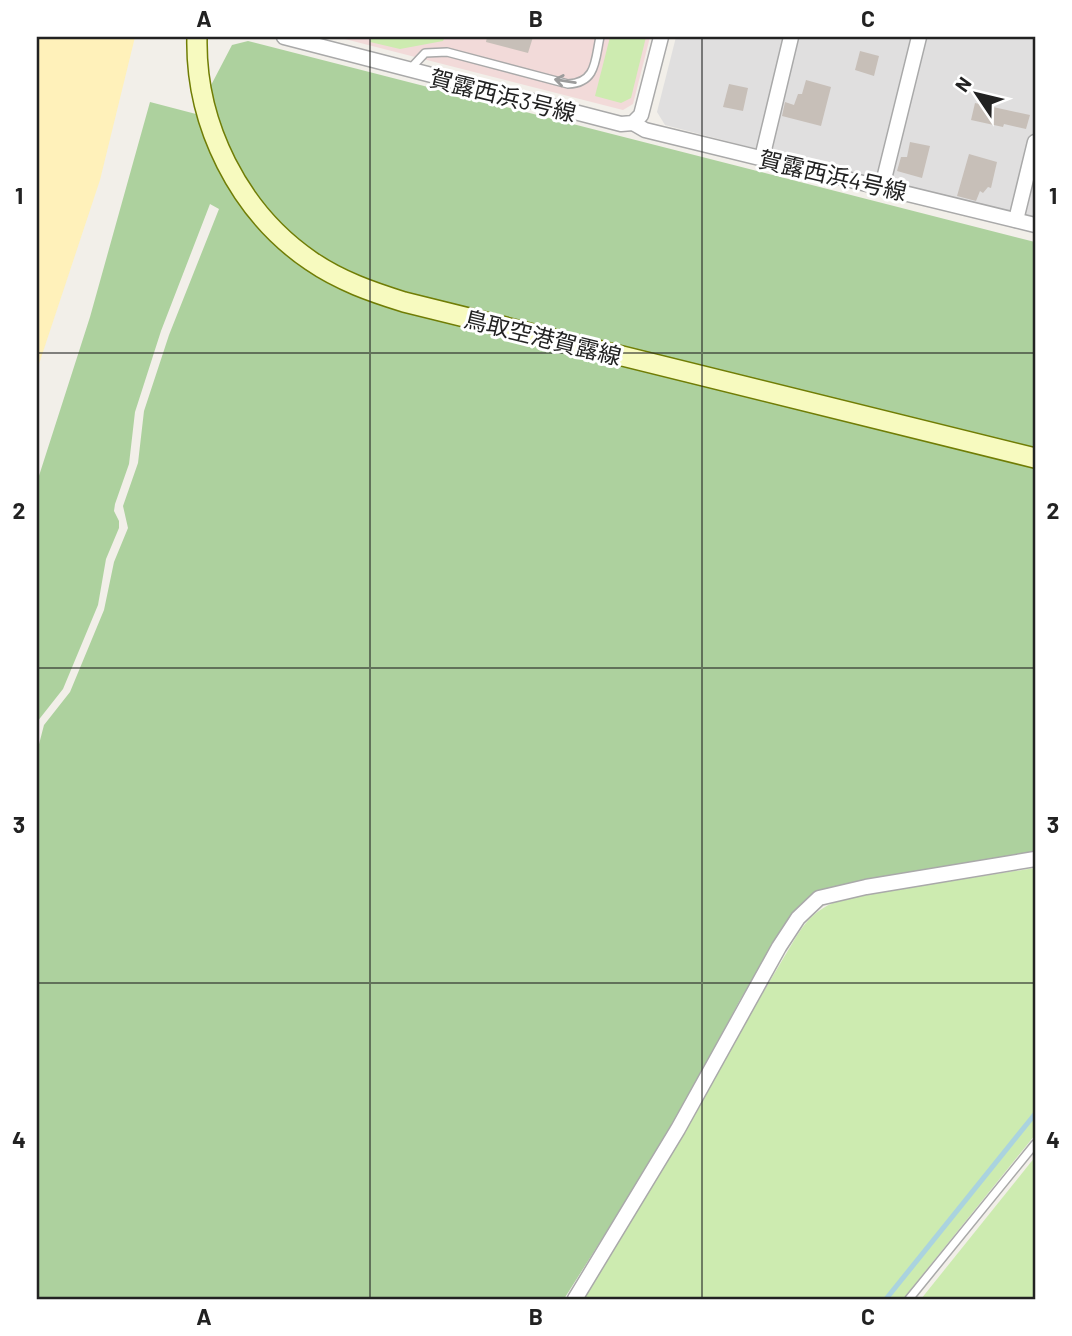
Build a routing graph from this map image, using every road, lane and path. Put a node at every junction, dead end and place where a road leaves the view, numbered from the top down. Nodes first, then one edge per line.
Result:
1 (197, 37) edge
2 (284, 37) edge
3 (600, 37) edge
4 (661, 37) edge
5 (791, 37) edge
6 (919, 37) edge
7 (408, 71) junction
8 (633, 123) junction
9 (1035, 142) edge
10 (762, 158) junction
11 (882, 187) junction
12 (1016, 220) junction
13 (1035, 225) edge
14 (1035, 458) edge
15 (1035, 859) edge
16 (1035, 1144) edge
17 (575, 1299) edge
18 (909, 1299) edge

1 - 14 main road, 鳥取空港賀露線
2 - 7 street, 賀露西浜3号線
3 -> 7 lane
4 - 8 street
5 - 10 street
6 - 11 street
7 - 8 street, 賀露西浜3号線
8 - 10 street, 賀露西浜4号線
9 - 12 street
10 - 11 street, 賀露西浜4号線
11 - 12 street, 賀露西浜4号線
12 - 13 street, 賀露西浜4号線
15 - 17 street
16 - 18 lane

